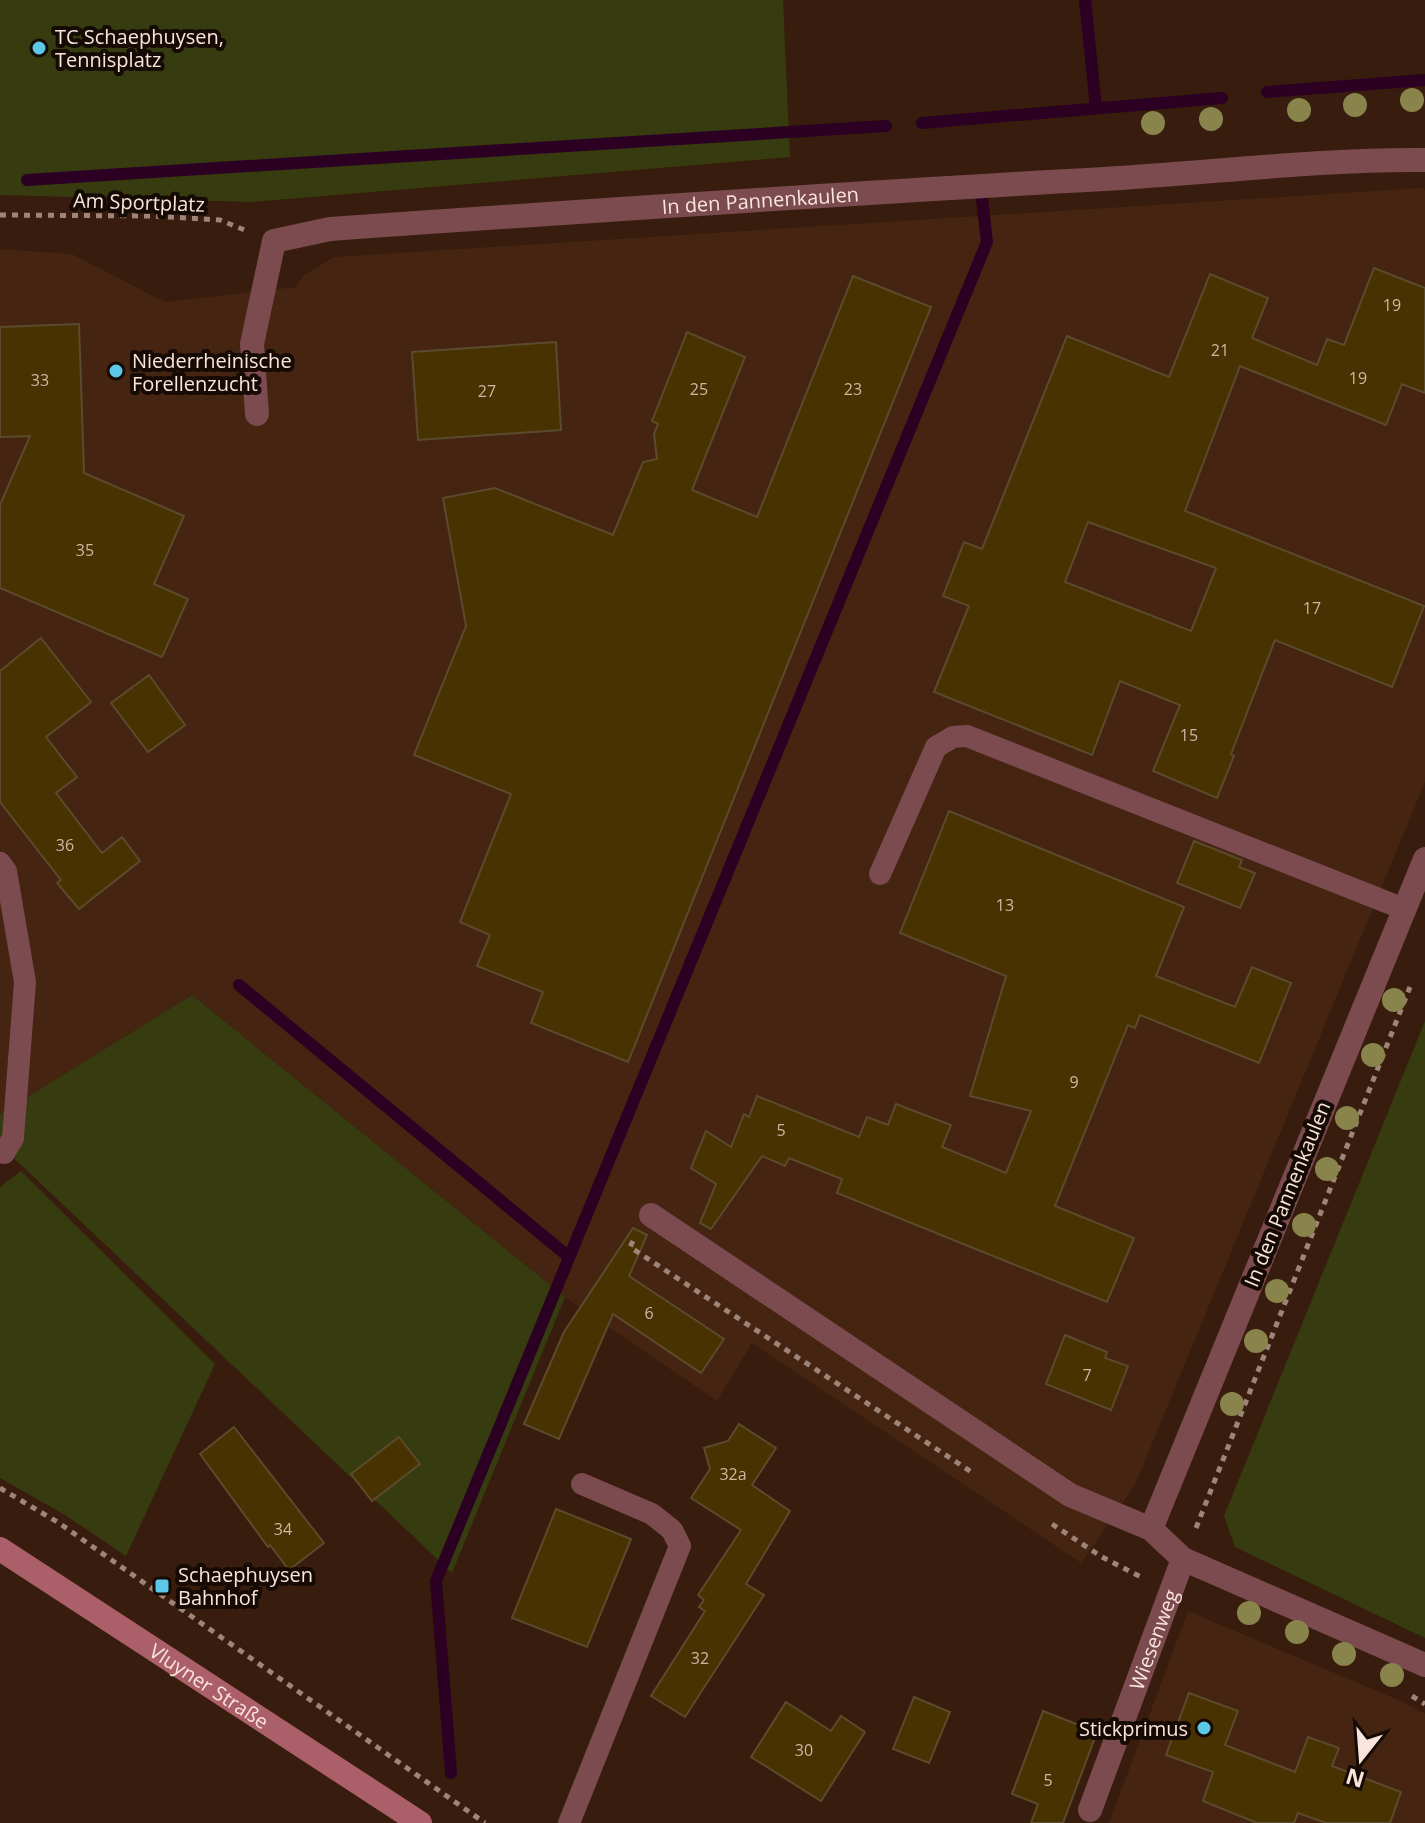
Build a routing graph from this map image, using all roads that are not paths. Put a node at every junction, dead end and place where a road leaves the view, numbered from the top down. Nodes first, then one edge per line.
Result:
1 (1425, 160) edge
2 (257, 414) dead end
3 (1425, 859) edge
4 (0, 863) edge
5 (880, 874) dead end
6 (1404, 909) junction
7 (4, 1153) dead end
8 (651, 1215) dead end
9 (582, 1484) dead end
10 (1151, 1529) junction
11 (0, 1549) edge
12 (1183, 1559) junction
13 (1425, 1665) edge
14 (1090, 1810) dead end
15 (420, 1823) edge
16 (569, 1823) edge

1 - 2 street, In den Pannenkaulen
3 - 6 street, In den Pannenkaulen
4 - 7 lane
5 - 6 lane
6 - 10 street, In den Pannenkaulen
8 - 10 street
9 - 16 lane
10 - 12 street
11 - 15 main road, Vluyner Straße
12 - 13 street
12 - 14 street, Wiesenweg

